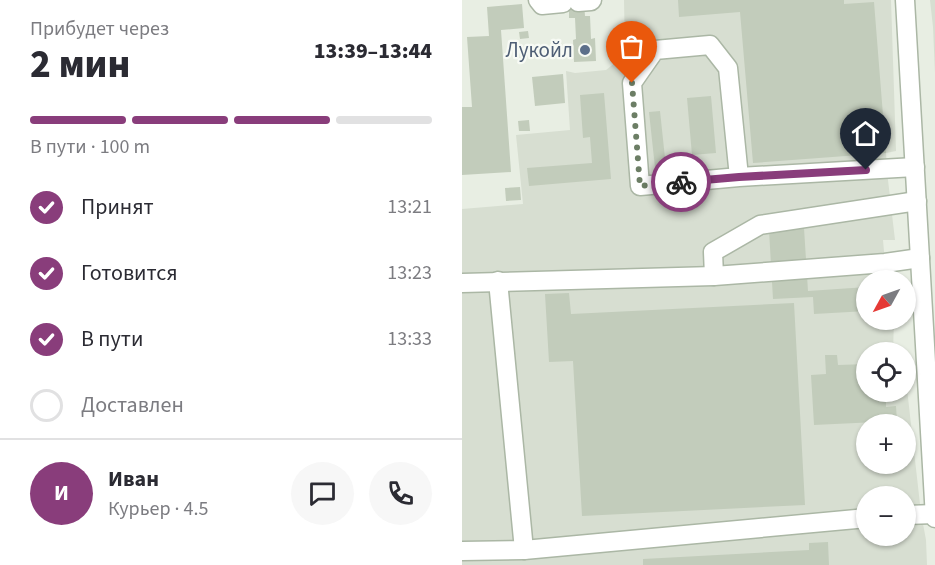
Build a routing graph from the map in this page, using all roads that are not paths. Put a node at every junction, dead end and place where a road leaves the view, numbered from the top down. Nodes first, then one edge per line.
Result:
1 (538, 0) edge
2 (906, 0) edge
3 (578, 2) edge
4 (915, 167) junction
5 (739, 177) junction
6 (917, 201) junction
7 (920, 258) junction
8 (714, 276) junction
9 (498, 282) junction
10 (462, 284) edge
11 (916, 515) edge
12 (935, 515) edge
13 (856, 519) edge
14 (524, 550) junction
15 (462, 551) edge

1 - 3 street
2 - 4 street
4 - 5 street
4 - 6 street
5 - 5 street
6 - 7 street
6 - 8 street
7 - 8 street
7 - 12 street
8 - 9 street
9 - 10 street
9 - 14 street
11 - 12 street
13 - 14 street
14 - 15 street

